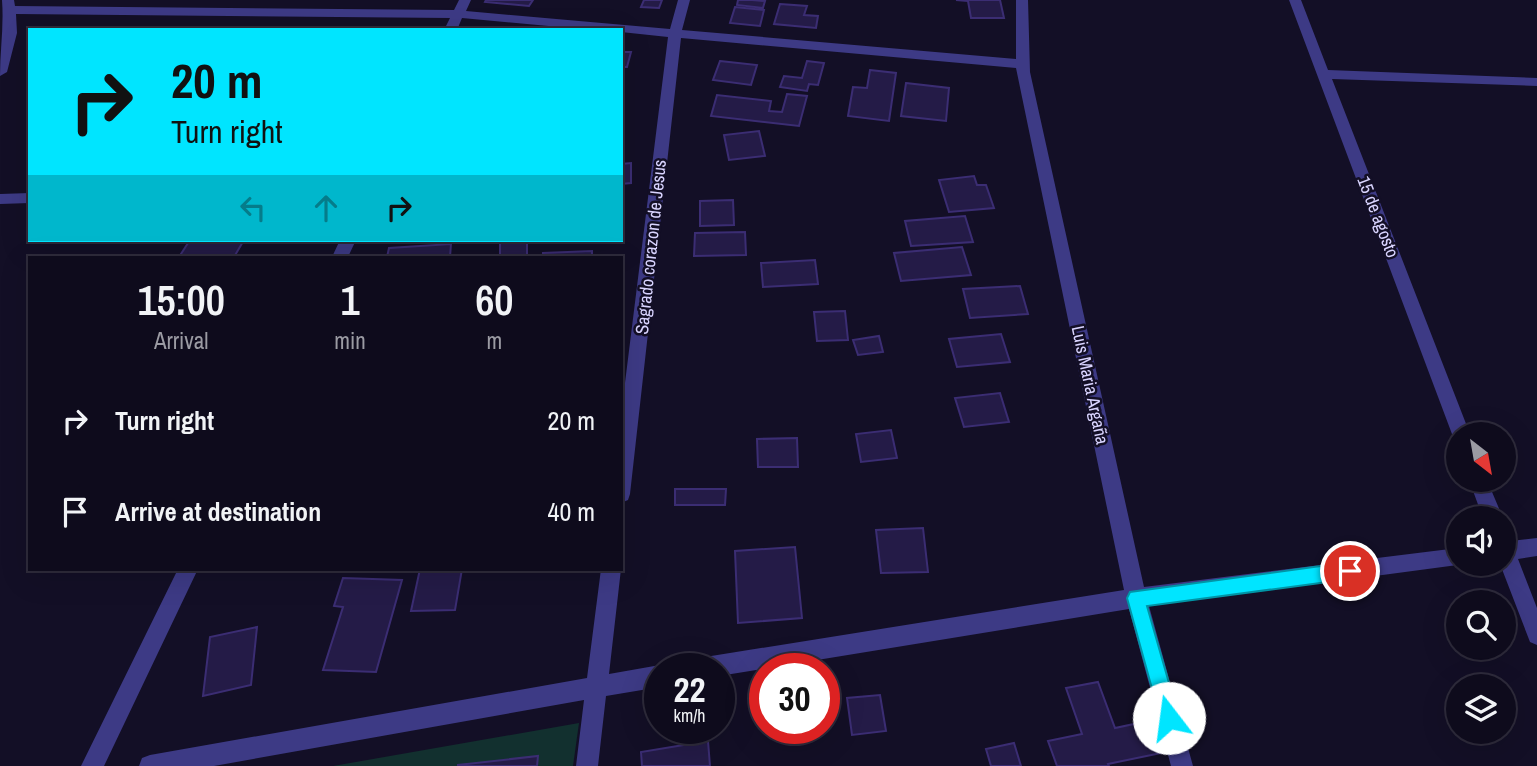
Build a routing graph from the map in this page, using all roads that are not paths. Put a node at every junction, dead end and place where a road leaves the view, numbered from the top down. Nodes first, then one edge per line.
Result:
1 (465, 0) edge
2 (684, 0) edge
3 (1022, 0) edge
4 (1295, 0) edge
5 (8, 5) edge
6 (458, 14) junction
7 (451, 28) edge
8 (618, 28) edge
9 (623, 28) edge
10 (675, 33) junction
11 (1023, 64) junction
12 (0, 72) edge
13 (1324, 74) junction
14 (1537, 82) edge
15 (28, 198) edge
16 (0, 199) edge
17 (1456, 422) edge
18 (623, 477) edge
19 (1537, 547) edge
20 (1516, 548) edge
21 (1446, 559) edge
22 (187, 571) edge
23 (611, 571) edge
24 (1514, 576) edge
25 (1136, 598) junction
26 (1537, 635) edge
27 (735, 663) edge
28 (644, 678) edge
29 (596, 686) junction
30 (92, 766) edge
31 (150, 766) edge
32 (587, 766) edge
33 (1182, 766) edge

1 - 6 street
2 - 10 street, Sagrado corazon de Jesus
3 - 11 street, Luis Maria Argaña
4 - 13 street, 15 de agosto
5 - 6 street
5 - 12 street
6 - 7 street
6 - 8 street
9 - 10 street
10 - 11 street
10 - 18 street, Sagrado corazon de Jesus
11 - 25 street, Luis Maria Argaña
13 - 14 street
13 - 17 street, 15 de agosto
15 - 16 street
19 - 20 street
21 - 25 street
22 - 30 street
23 - 29 street
24 - 26 street
25 - 27 street
25 - 33 street, Luis Maria Argaña
28 - 29 street
29 - 31 street
29 - 32 street

